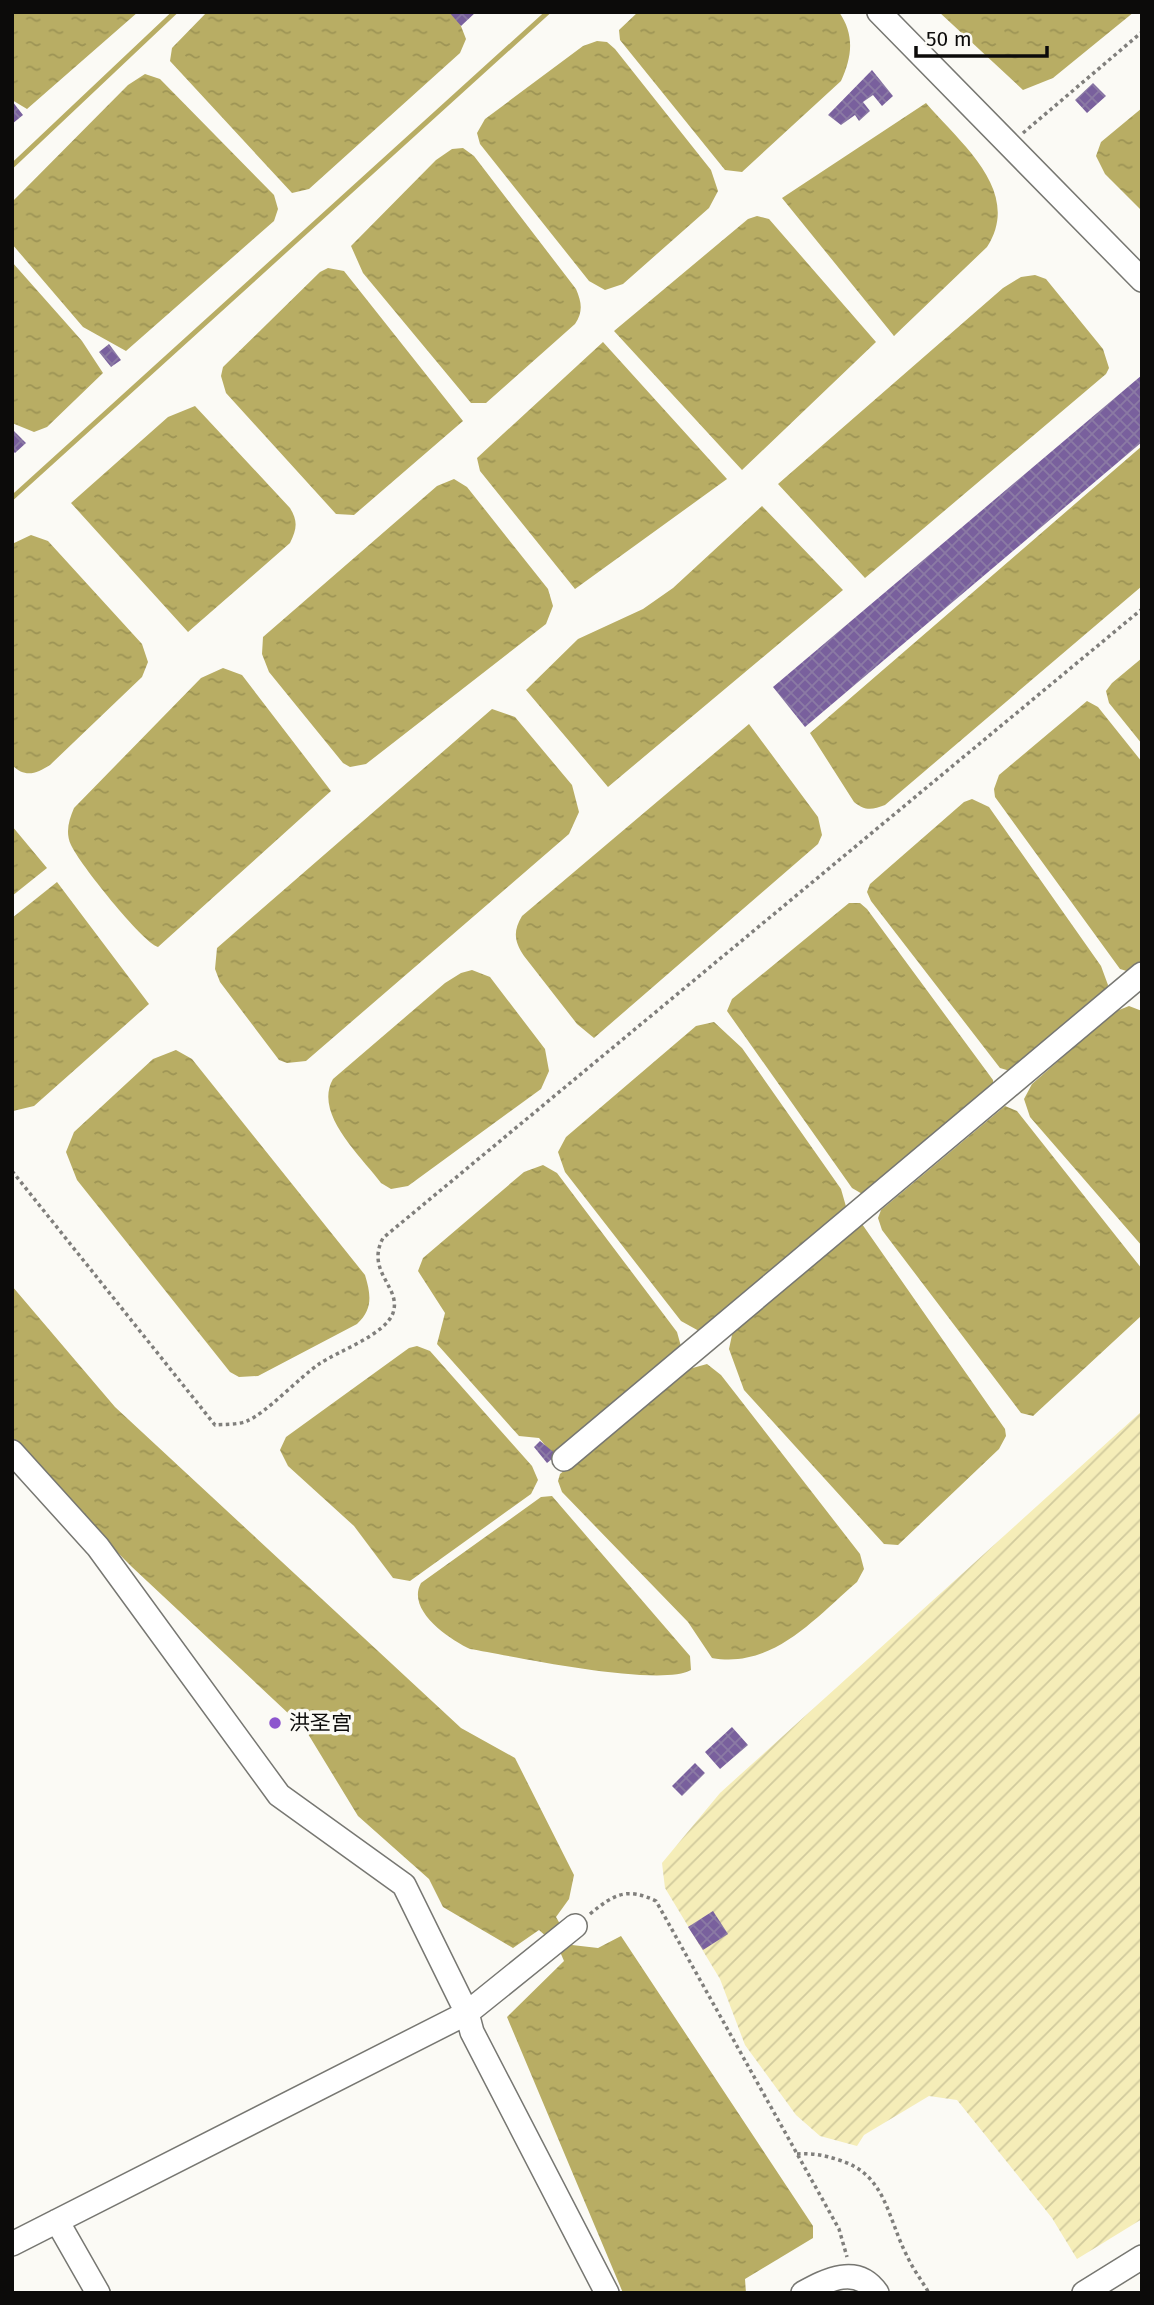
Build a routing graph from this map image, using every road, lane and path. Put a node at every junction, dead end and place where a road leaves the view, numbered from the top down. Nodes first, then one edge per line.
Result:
1 (879, 12) edge
2 (1142, 32) edge
3 (1010, 145) junction
4 (1142, 280) edge
5 (1142, 609) edge
6 (1142, 974) edge
7 (12, 1171) edge
8 (12, 1452) edge
9 (564, 1459) dead end
10 (575, 1926) joint
11 (467, 2013) junction
12 (797, 2154) junction
13 (57, 2221) junction
14 (12, 2244) edge
15 (1142, 2257) edge
16 (852, 2276) junction
17 (98, 2293) edge
18 (607, 2293) edge
19 (803, 2293) edge
20 (877, 2293) edge
21 (929, 2293) edge
22 (1084, 2293) edge

1 - 3 street
2 - 3 path
3 - 4 street
5 - 7 path
6 - 9 street
8 - 11 street
10 - 11 street
10 - 12 path
11 - 13 street
11 - 18 street
12 - 16 path
12 - 21 path
13 - 14 street
13 - 17 street
15 - 22 street
16 - 19 street
16 - 20 street

